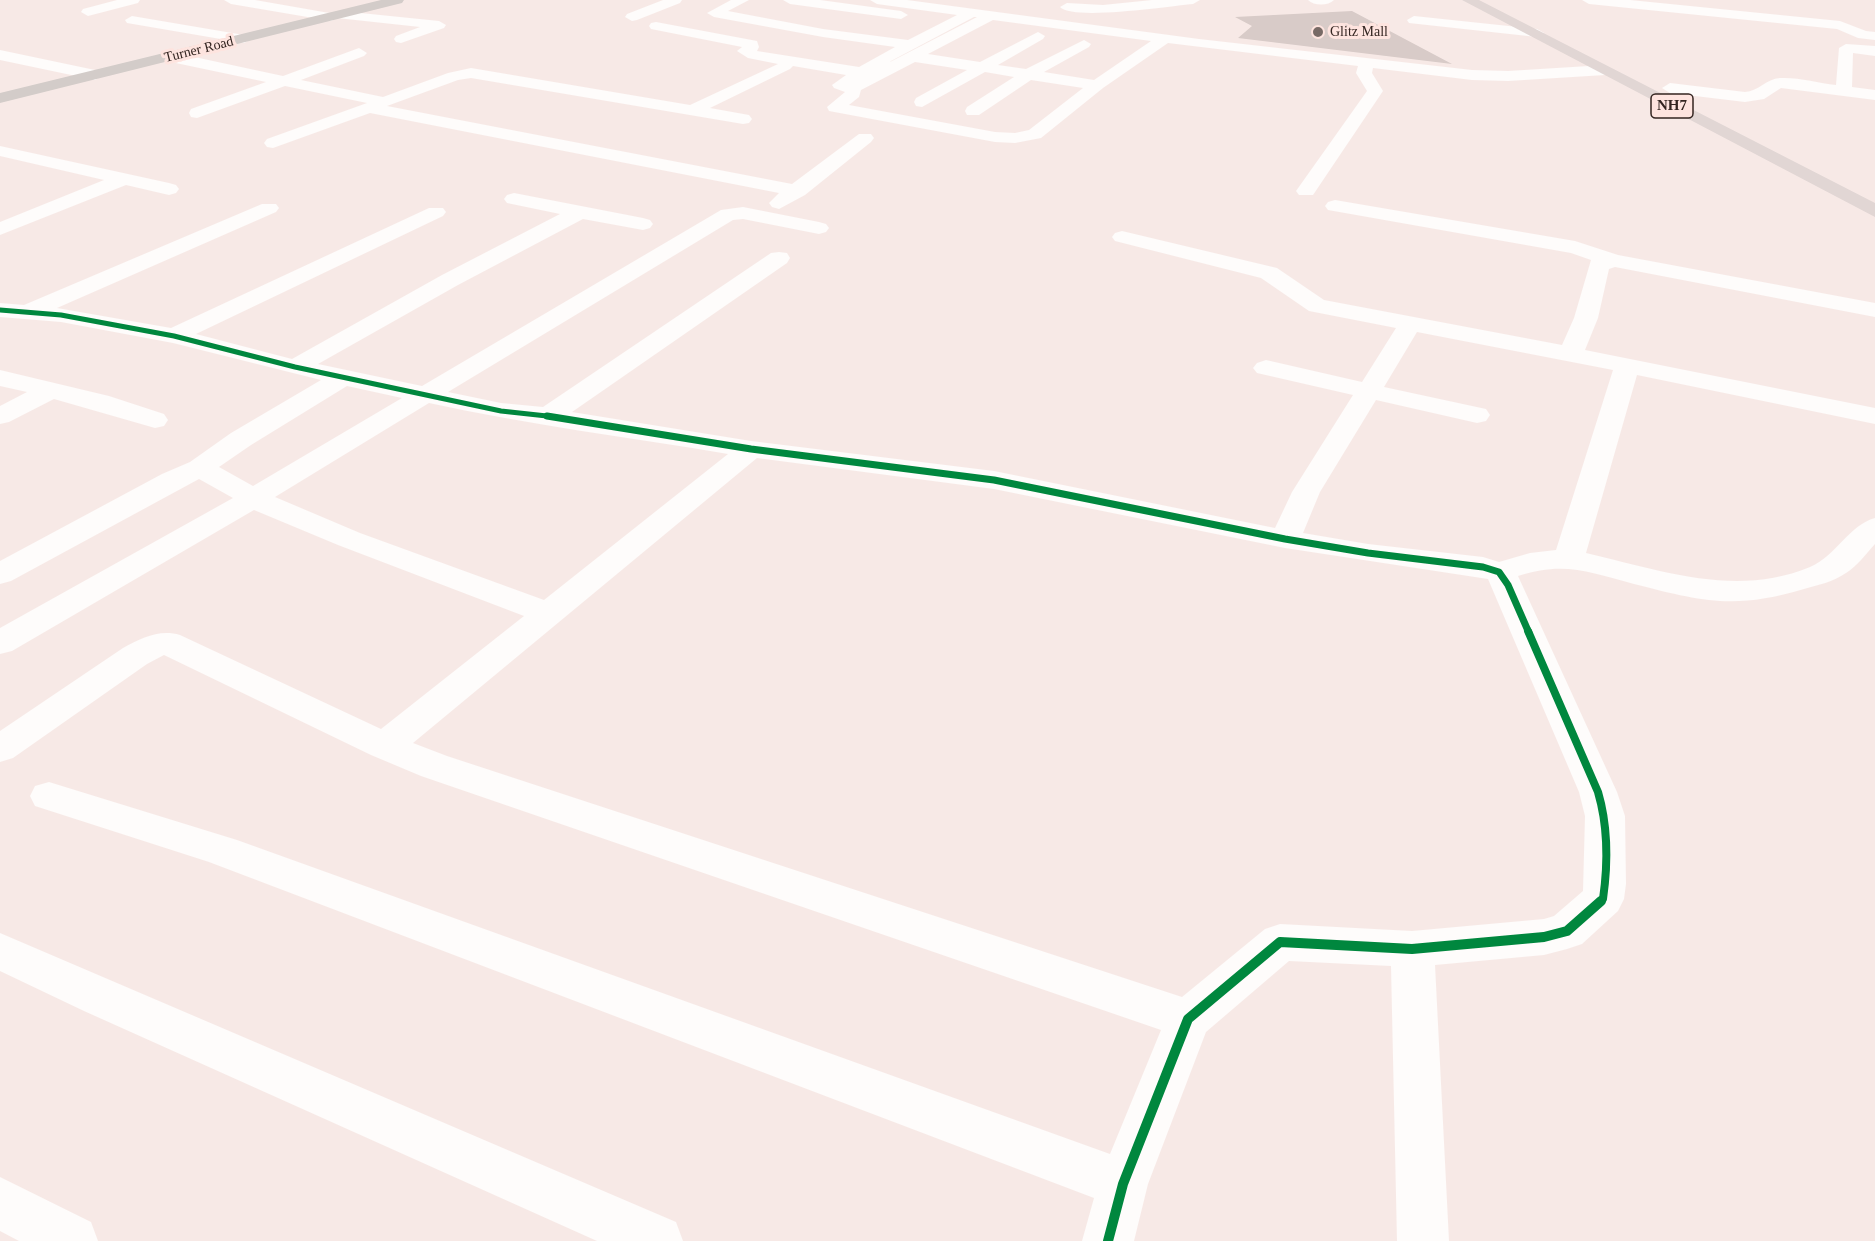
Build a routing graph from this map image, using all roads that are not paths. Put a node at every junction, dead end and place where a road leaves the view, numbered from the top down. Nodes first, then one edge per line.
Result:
1 (133, 0) edge
2 (231, 0) edge
3 (369, 0) edge
4 (675, 0) edge
5 (790, 0) edge
6 (882, 0) edge
7 (1193, 0) edge
8 (1315, 0) edge
9 (1327, 0) edge
10 (1469, 0) edge
11 (1483, 0) edge
12 (1496, 0) edge
13 (1589, 0) edge
14 (391, 2) edge
15 (631, 2) dead end
16 (737, 2) edge
17 (1056, 5) dead end
18 (658, 6) junction
19 (87, 12) dead end
20 (336, 16) junction
21 (632, 17) dead end
22 (132, 20) dead end
23 (972, 20) junction
24 (1414, 20) dead end
25 (656, 26) dead end
26 (953, 29) junction
27 (197, 31) junction
28 (932, 33) junction
29 (1537, 33) junction
30 (1038, 36) junction
31 (1875, 36) edge
32 (166, 39) dead end
33 (243, 39) junction
34 (401, 39) dead end
35 (1164, 39) junction
36 (146, 46) dead end
37 (1126, 50) dead end
38 (1875, 51) edge
39 (359, 53) dead end
40 (1146, 53) junction
41 (910, 54) junction
42 (1206, 54) dead end
43 (0, 55) edge
44 (175, 55) junction
45 (785, 66) dead end
46 (983, 67) junction
47 (1605, 70) junction
48 (1367, 71) junction
49 (1029, 74) junction
50 (95, 75) junction
51 (282, 80) junction
52 (856, 84) junction
53 (1097, 85) junction
54 (1670, 88) junction
55 (1844, 91) junction
56 (1875, 95) edge
57 (877, 96) dead end
58 (0, 98) edge
59 (376, 105) junction
60 (693, 110) junction
61 (973, 111) junction
62 (197, 113) dead end
63 (995, 115) dead end
64 (743, 119) dead end
65 (1028, 120) dead end
66 (1051, 124) junction
67 (865, 138) dead end
68 (273, 143) dead end
69 (5, 155) edge
70 (1803, 155) dead end
71 (124, 179) junction
72 (169, 189) dead end
73 (798, 191) junction
74 (1306, 191) dead end
75 (514, 199) dead end
76 (1875, 201) edge
77 (1335, 206) dead end
78 (269, 208) dead end
79 (1875, 211) edge
80 (436, 212) dead end
81 (580, 212) junction
82 (760, 216) junction
83 (643, 224) dead end
84 (819, 228) dead end
85 (0, 229) edge
86 (1122, 237) dead end
87 (779, 258) dead end
88 (1615, 261) junction
89 (0, 310) edge
90 (1875, 310) edge
91 (29, 311) junction
92 (1410, 324) junction
93 (174, 336) junction
94 (1571, 354) junction
95 (1627, 365) junction
96 (295, 367) junction
97 (1266, 368) dead end
98 (344, 377) junction
99 (0, 378) edge
100 (52, 390) junction
101 (1367, 392) junction
102 (427, 395) junction
103 (1477, 415) dead end
104 (0, 416) edge
105 (548, 416) junction
106 (1875, 416) edge
107 (155, 420) dead end
108 (751, 449) junction
109 (200, 468) junction
110 (253, 498) junction
111 (1875, 527) edge
112 (1285, 539) junction
113 (1569, 558) junction
114 (1499, 572) junction
115 (0, 574) edge
116 (548, 613) junction
117 (0, 643) edge
118 (6, 738) edge
119 (384, 747) junction
120 (49, 796) dead end
121 (1412, 949) junction
122 (0, 951) edge
123 (1188, 1019) junction
124 (1123, 1184) junction
125 (0, 1203) edge
126 (72, 1241) edge
127 (657, 1241) edge
128 (1108, 1241) edge
129 (1423, 1241) edge

1 - 19 street
2 - 20 street
3 - 14 street
4 - 18 street
5 - 26 street
6 - 23 street
7 - 17 street
8 - 9 street
10 - 29 highway, NH7
11 - 76 highway
12 - 54 highway, NH7
13 - 31 street
14 - 20 main road, Turner Road
15 - 18 street
16 - 28 street
16 - 41 street
18 - 21 street
20 - 33 main road, Turner Road
20 - 34 street
22 - 27 street
23 - 26 street
23 - 30 street
23 - 35 street
24 - 29 street
25 - 52 street
26 - 28 street
26 - 41 street
27 - 32 street
27 - 33 street
28 - 41 street
29 - 47 highway, NH7
30 - 46 street
30 - 49 street
33 - 44 main road, Turner Road
35 - 40 street
35 - 48 street
36 - 44 street
37 - 40 street
38 - 55 street
39 - 51 street
40 - 53 street
41 - 46 street
41 - 52 street
41 - 52 street
42 - 48 street
43 - 50 street
44 - 50 main road, Turner Road
44 - 51 street
45 - 60 street
46 - 49 street
46 - 61 street
47 - 48 street
47 - 79 highway, NH7
48 - 74 street
49 - 53 street
49 - 61 street
50 - 58 main road, Turner Road
51 - 59 street
51 - 62 street
52 - 57 street
52 - 66 street
53 - 66 street
54 - 55 street
54 - 70 highway, NH7
55 - 56 street
59 - 60 street
59 - 68 street
59 - 73 street
60 - 64 street
61 - 63 street
65 - 66 street
67 - 73 street
69 - 71 street
71 - 72 street
71 - 85 street
73 - 82 street
75 - 81 street
77 - 88 street
78 - 91 street
80 - 93 street
81 - 83 street
81 - 96 street
82 - 84 street
82 - 102 street
86 - 92 street
87 - 105 street
88 - 90 street
88 - 94 street
89 - 91 street
91 - 93 street
92 - 94 street
92 - 101 street
93 - 96 street
94 - 95 street
95 - 106 street
95 - 113 street
96 - 98 street
97 - 101 street
98 - 102 street
98 - 109 street
99 - 100 street
100 - 104 street
100 - 107 street
101 - 103 street
101 - 112 street
102 - 105 street
102 - 110 street
105 - 108 street
108 - 112 street
108 - 116 street
109 - 110 street
109 - 115 street
110 - 116 street
110 - 117 street
111 - 113 street
112 - 114 street
113 - 114 street
114 - 121 street
116 - 119 street
118 - 119 street
119 - 123 street
120 - 124 street
121 - 123 street
121 - 129 street
122 - 127 street
123 - 124 street
124 - 128 street
125 - 126 street

